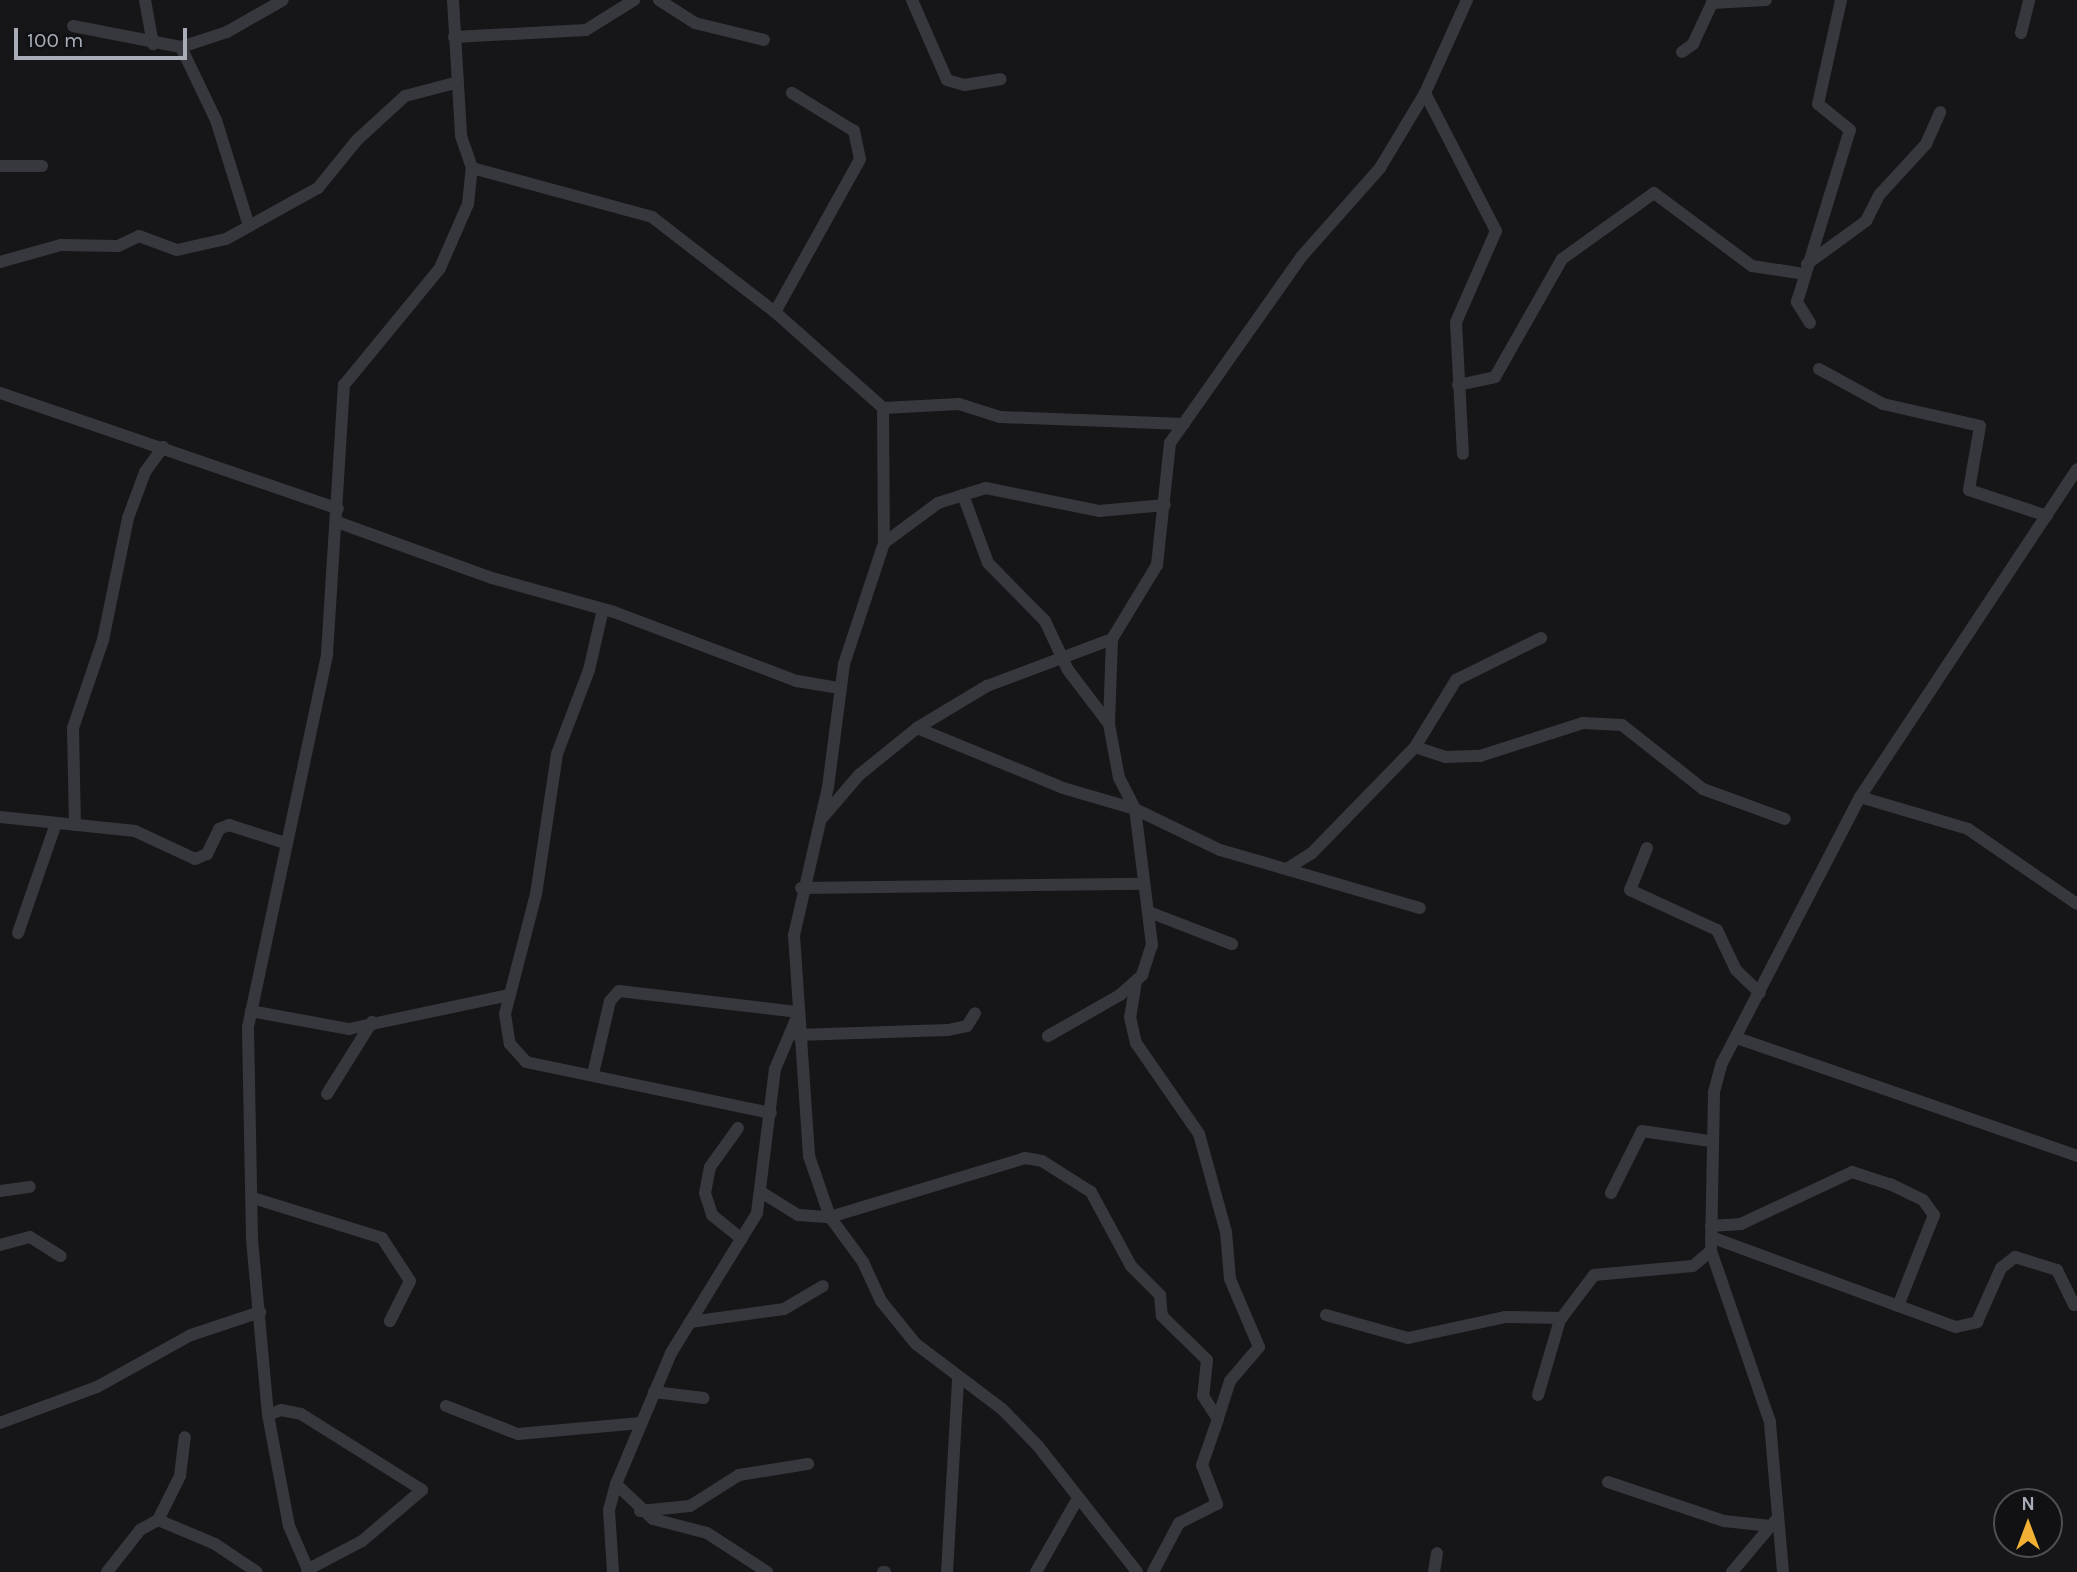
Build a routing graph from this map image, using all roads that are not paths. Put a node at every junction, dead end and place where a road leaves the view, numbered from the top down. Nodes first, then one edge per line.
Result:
1 (145, 0) edge
2 (283, 0) edge
3 (453, 0) edge
4 (634, 0) edge
5 (659, 0) edge
6 (912, 0) edge
7 (1467, 0) edge
8 (1766, 0) edge
9 (1841, 0) edge
10 (2029, 0) edge
11 (74, 26) dead end
12 (2021, 33) dead end
13 (454, 37) junction
14 (764, 40) dead end
15 (153, 44) junction
16 (181, 47) junction
17 (1682, 52) dead end
18 (1001, 79) dead end
19 (456, 83) junction
20 (792, 93) dead end
21 (1425, 93) junction
22 (1940, 112) dead end
23 (0, 166) edge
24 (42, 166) dead end
25 (472, 168) junction
26 (249, 226) junction
27 (0, 262) edge
28 (1806, 269) junction
29 (775, 312) junction
30 (1810, 323) dead end
31 (1819, 369) dead end
32 (1458, 385) junction
33 (0, 393) edge
34 (883, 408) junction
35 (1184, 424) junction
36 (163, 447) junction
37 (1464, 454) dead end
38 (2077, 469) edge
39 (963, 495) junction
40 (1165, 505) junction
41 (338, 516) junction
42 (2047, 516) junction
43 (884, 543) junction
44 (603, 609) junction
45 (1541, 638) dead end
46 (1112, 639) junction
47 (1064, 658) junction
48 (839, 688) junction
49 (1109, 724) junction
50 (917, 729) junction
51 (1415, 747) junction
52 (1860, 797) junction
53 (1135, 809) junction
54 (0, 817) edge
55 (1785, 819) dead end
56 (820, 820) junction
57 (56, 823) junction
58 (75, 825) junction
59 (285, 843) junction
60 (1647, 848) dead end
61 (1288, 868) junction
62 (1143, 884) junction
63 (801, 888) junction
64 (2077, 904) edge
65 (1420, 908) dead end
66 (1149, 912) junction
67 (18, 933) dead end
68 (1232, 944) dead end
69 (1136, 981) junction
70 (1760, 993) junction
71 (509, 995) junction
72 (251, 1011) junction
73 (975, 1013) dead end
74 (797, 1014) junction
75 (374, 1019) junction
76 (797, 1035) junction
77 (1048, 1036) dead end
78 (1737, 1038) junction
79 (593, 1074) junction
80 (327, 1094) dead end
81 (771, 1113) junction
82 (738, 1128) dead end
83 (1710, 1141) junction
84 (2077, 1156) edge
85 (30, 1186) dead end
86 (0, 1191) edge
87 (761, 1192) junction
88 (1611, 1193) dead end
89 (253, 1198) junction
90 (830, 1217) junction
91 (1711, 1231) junction
92 (743, 1239) junction
93 (0, 1245) edge
94 (1711, 1251) junction
95 (60, 1256) dead end
96 (823, 1286) dead end
97 (2074, 1305) dead end
98 (1898, 1306) junction
99 (260, 1312) junction
100 (1326, 1315) dead end
101 (1562, 1318) junction
102 (390, 1321) dead end
103 (690, 1322) junction
104 (958, 1381) junction
105 (654, 1392) junction
106 (1538, 1395) dead end
107 (704, 1398) dead end
108 (446, 1406) dead end
109 (268, 1415) junction
110 (1218, 1419) junction
111 (0, 1423) edge
112 (641, 1423) junction
113 (185, 1437) dead end
114 (808, 1464) dead end
115 (1608, 1482) dead end
116 (616, 1484) junction
117 (1078, 1497) junction
118 (640, 1511) junction
119 (158, 1520) junction
120 (1774, 1522) junction
121 (1437, 1553) dead end
122 (306, 1569) edge
123 (107, 1572) edge
124 (257, 1572) edge
125 (291, 1572) edge
126 (613, 1572) edge
127 (767, 1572) edge
128 (947, 1572) edge
129 (1036, 1572) edge
130 (1138, 1572) edge
131 (1153, 1572) edge
132 (1434, 1572) edge
133 (1732, 1572) edge
134 (1783, 1572) edge

1 - 15 street
2 - 16 street
3 - 13 street
4 - 13 street
5 - 14 street
6 - 18 street
7 - 21 street
8 - 17 street
9 - 28 street
10 - 12 street
11 - 15 street
13 - 19 street
15 - 16 street
16 - 26 street
19 - 25 street
19 - 26 street
20 - 29 street
21 - 32 street
21 - 35 street
22 - 28 street
23 - 24 street
25 - 29 street
25 - 41 street
26 - 27 street
28 - 30 street
28 - 32 street
29 - 34 street
31 - 42 street
32 - 37 street
33 - 36 street
34 - 35 street
34 - 43 street
35 - 40 street
36 - 41 street
36 - 58 street
38 - 42 street
39 - 40 street
39 - 43 street
39 - 47 street
40 - 46 street
41 - 44 street
41 - 59 street
42 - 52 street
43 - 48 street
44 - 48 street
44 - 71 street
45 - 51 street
46 - 47 street
46 - 49 street
47 - 49 street
47 - 50 street
48 - 56 street
49 - 53 street
50 - 53 street
50 - 56 street
51 - 55 street
51 - 61 street
52 - 64 street
52 - 70 street
53 - 61 street
53 - 62 street
54 - 57 street
56 - 63 street
57 - 58 street
57 - 67 street
58 - 59 street
59 - 72 street
60 - 70 street
61 - 65 street
62 - 63 street
62 - 66 street
63 - 74 street
66 - 68 street
66 - 69 street
69 - 77 street
69 - 110 street
70 - 78 street
71 - 75 street
71 - 79 street
72 - 75 street
72 - 89 street
73 - 76 street
74 - 76 street
74 - 79 street
74 - 81 street
75 - 80 street
76 - 90 street
78 - 83 street
78 - 84 street
79 - 81 street
81 - 87 street
82 - 92 street
83 - 88 street
83 - 91 street
85 - 86 street
87 - 90 street
87 - 92 street
89 - 99 street
89 - 102 street
90 - 104 street
90 - 110 street
91 - 94 street
91 - 98 street
91 - 98 street
92 - 103 street
93 - 95 street
94 - 101 street
94 - 120 street
96 - 103 street
97 - 98 street
99 - 109 street
99 - 111 street
100 - 101 street
101 - 106 street
103 - 105 street
104 - 117 street
104 - 128 street
105 - 107 street
105 - 112 street
108 - 112 street
109 - 122 street
109 - 122 street
110 - 131 street
112 - 116 street
113 - 119 street
114 - 118 street
115 - 120 street
116 - 118 street
116 - 126 street
117 - 129 street
117 - 130 street
118 - 127 street
119 - 123 street
119 - 124 street
120 - 133 street
120 - 134 street
121 - 132 street
122 - 125 street

